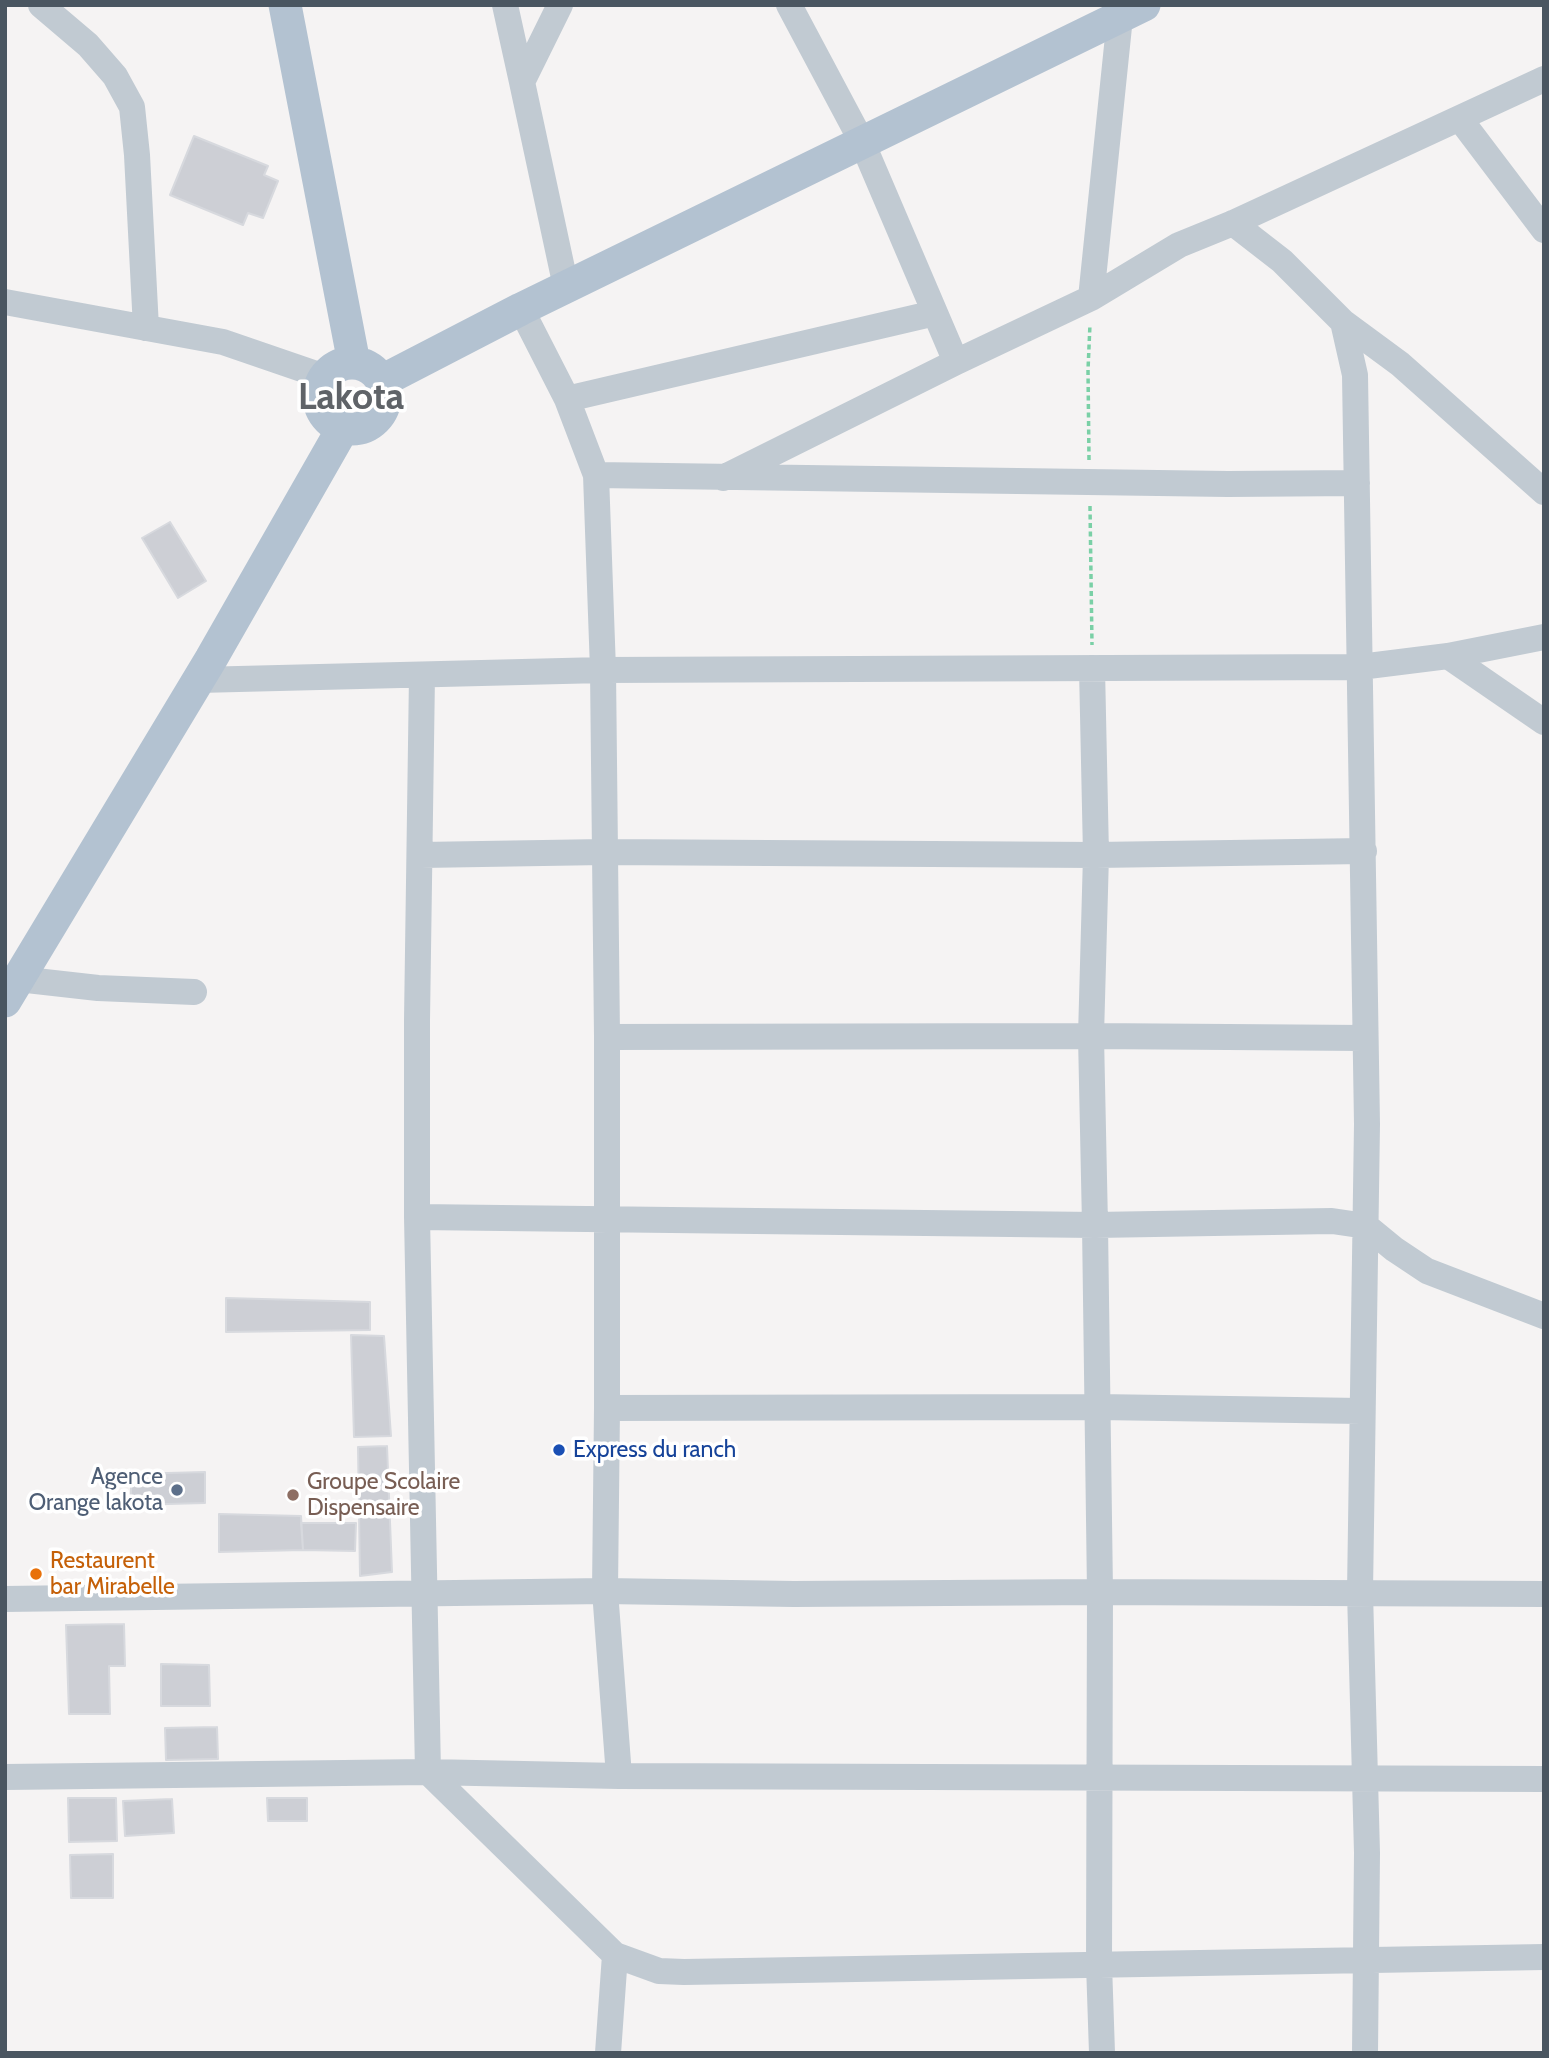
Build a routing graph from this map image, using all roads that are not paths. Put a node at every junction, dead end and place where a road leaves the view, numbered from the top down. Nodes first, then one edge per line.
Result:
1 (41, 5) edge
2 (285, 5) edge
3 (505, 5) edge
4 (560, 5) edge
5 (789, 5) edge
6 (1127, 9) edge
7 (1544, 79) edge
8 (522, 82) junction
9 (1460, 119) junction
10 (862, 142) junction
11 (1233, 223) junction
12 (1544, 230) edge
13 (566, 287) junction
14 (1091, 298) junction
15 (5, 302) edge
16 (521, 309) junction
17 (935, 313) junction
18 (1343, 322) junction
19 (146, 328) junction
20 (956, 362) junction
21 (339, 370) junction
22 (382, 381) junction
23 (567, 399) junction
24 (343, 429) junction
25 (596, 475) junction
26 (723, 478) junction
27 (1357, 483) junction
28 (1544, 492) edge
29 (1544, 637) edge
30 (1448, 656) junction
31 (1360, 667) junction
32 (1092, 668) junction
33 (603, 670) junction
34 (422, 675) junction
35 (198, 680) junction
36 (1544, 722) edge
37 (1364, 851) junction
38 (604, 852) junction
39 (421, 855) junction
40 (1096, 855) junction
41 (12, 990) edge
42 (194, 992) dead end
43 (1091, 1036) junction
44 (607, 1037) junction
45 (1364, 1038) junction
46 (417, 1217) junction
47 (606, 1218) junction
48 (1095, 1225) junction
49 (1366, 1226) junction
50 (1544, 1316) edge
51 (1098, 1407) junction
52 (607, 1408) junction
53 (1361, 1411) junction
54 (605, 1591) junction
55 (1100, 1592) junction
56 (1360, 1592) junction
57 (423, 1594) junction
58 (1544, 1594) edge
59 (5, 1599) edge
60 (428, 1772) junction
61 (620, 1776) junction
62 (1100, 1776) junction
63 (5, 1777) edge
64 (1365, 1779) junction
65 (1544, 1779) edge
66 (615, 1955) junction
67 (1544, 1957) edge
68 (1367, 1959) junction
69 (1099, 1964) junction
70 (608, 2053) edge
71 (1102, 2053) edge
72 (1365, 2053) edge

1 - 19 street
2 - 21 main road
3 - 8 street
4 - 8 street
5 - 10 street
6 - 10 main road
6 - 14 street
7 - 9 street
8 - 13 street
9 - 11 street
9 - 12 street
10 - 13 main road
10 - 17 street
11 - 14 street
11 - 18 street
13 - 16 main road
14 - 20 street
15 - 19 street
16 - 22 main road
16 - 23 street
17 - 20 street
17 - 23 street
18 - 27 street
18 - 28 street
19 - 21 street
20 - 26 street
21 - 22 main road
21 - 24 main road
22 - 24 main road
23 - 25 street
24 - 35 main road
25 - 26 street
25 - 33 street
26 - 27 street
27 - 31 street
29 - 30 street
30 - 31 street
30 - 36 street
31 - 32 street
31 - 37 street
32 - 33 street
32 - 40 street
33 - 34 street
33 - 38 street
34 - 35 street
34 - 39 street
35 - 41 main road
37 - 40 street
37 - 45 street
38 - 39 street
38 - 40 street
38 - 44 street
39 - 46 street
40 - 43 street
41 - 42 street
43 - 44 street
43 - 45 street
43 - 48 street
44 - 47 street
45 - 49 street
46 - 47 street
46 - 57 street
47 - 48 street
47 - 52 street
48 - 49 street
48 - 51 street
49 - 50 street
49 - 53 street
51 - 52 street
51 - 53 street
51 - 55 street
52 - 54 street
53 - 56 street
54 - 55 street
54 - 57 street
54 - 61 street
55 - 56 street
55 - 62 street
56 - 58 street
56 - 64 street
57 - 59 street
57 - 60 street
60 - 61 street
60 - 63 street
60 - 66 street
61 - 62 street
62 - 64 street
62 - 69 street
64 - 65 street
64 - 68 street
66 - 69 street
66 - 70 street
67 - 68 street
68 - 69 street
68 - 72 street
69 - 71 street

